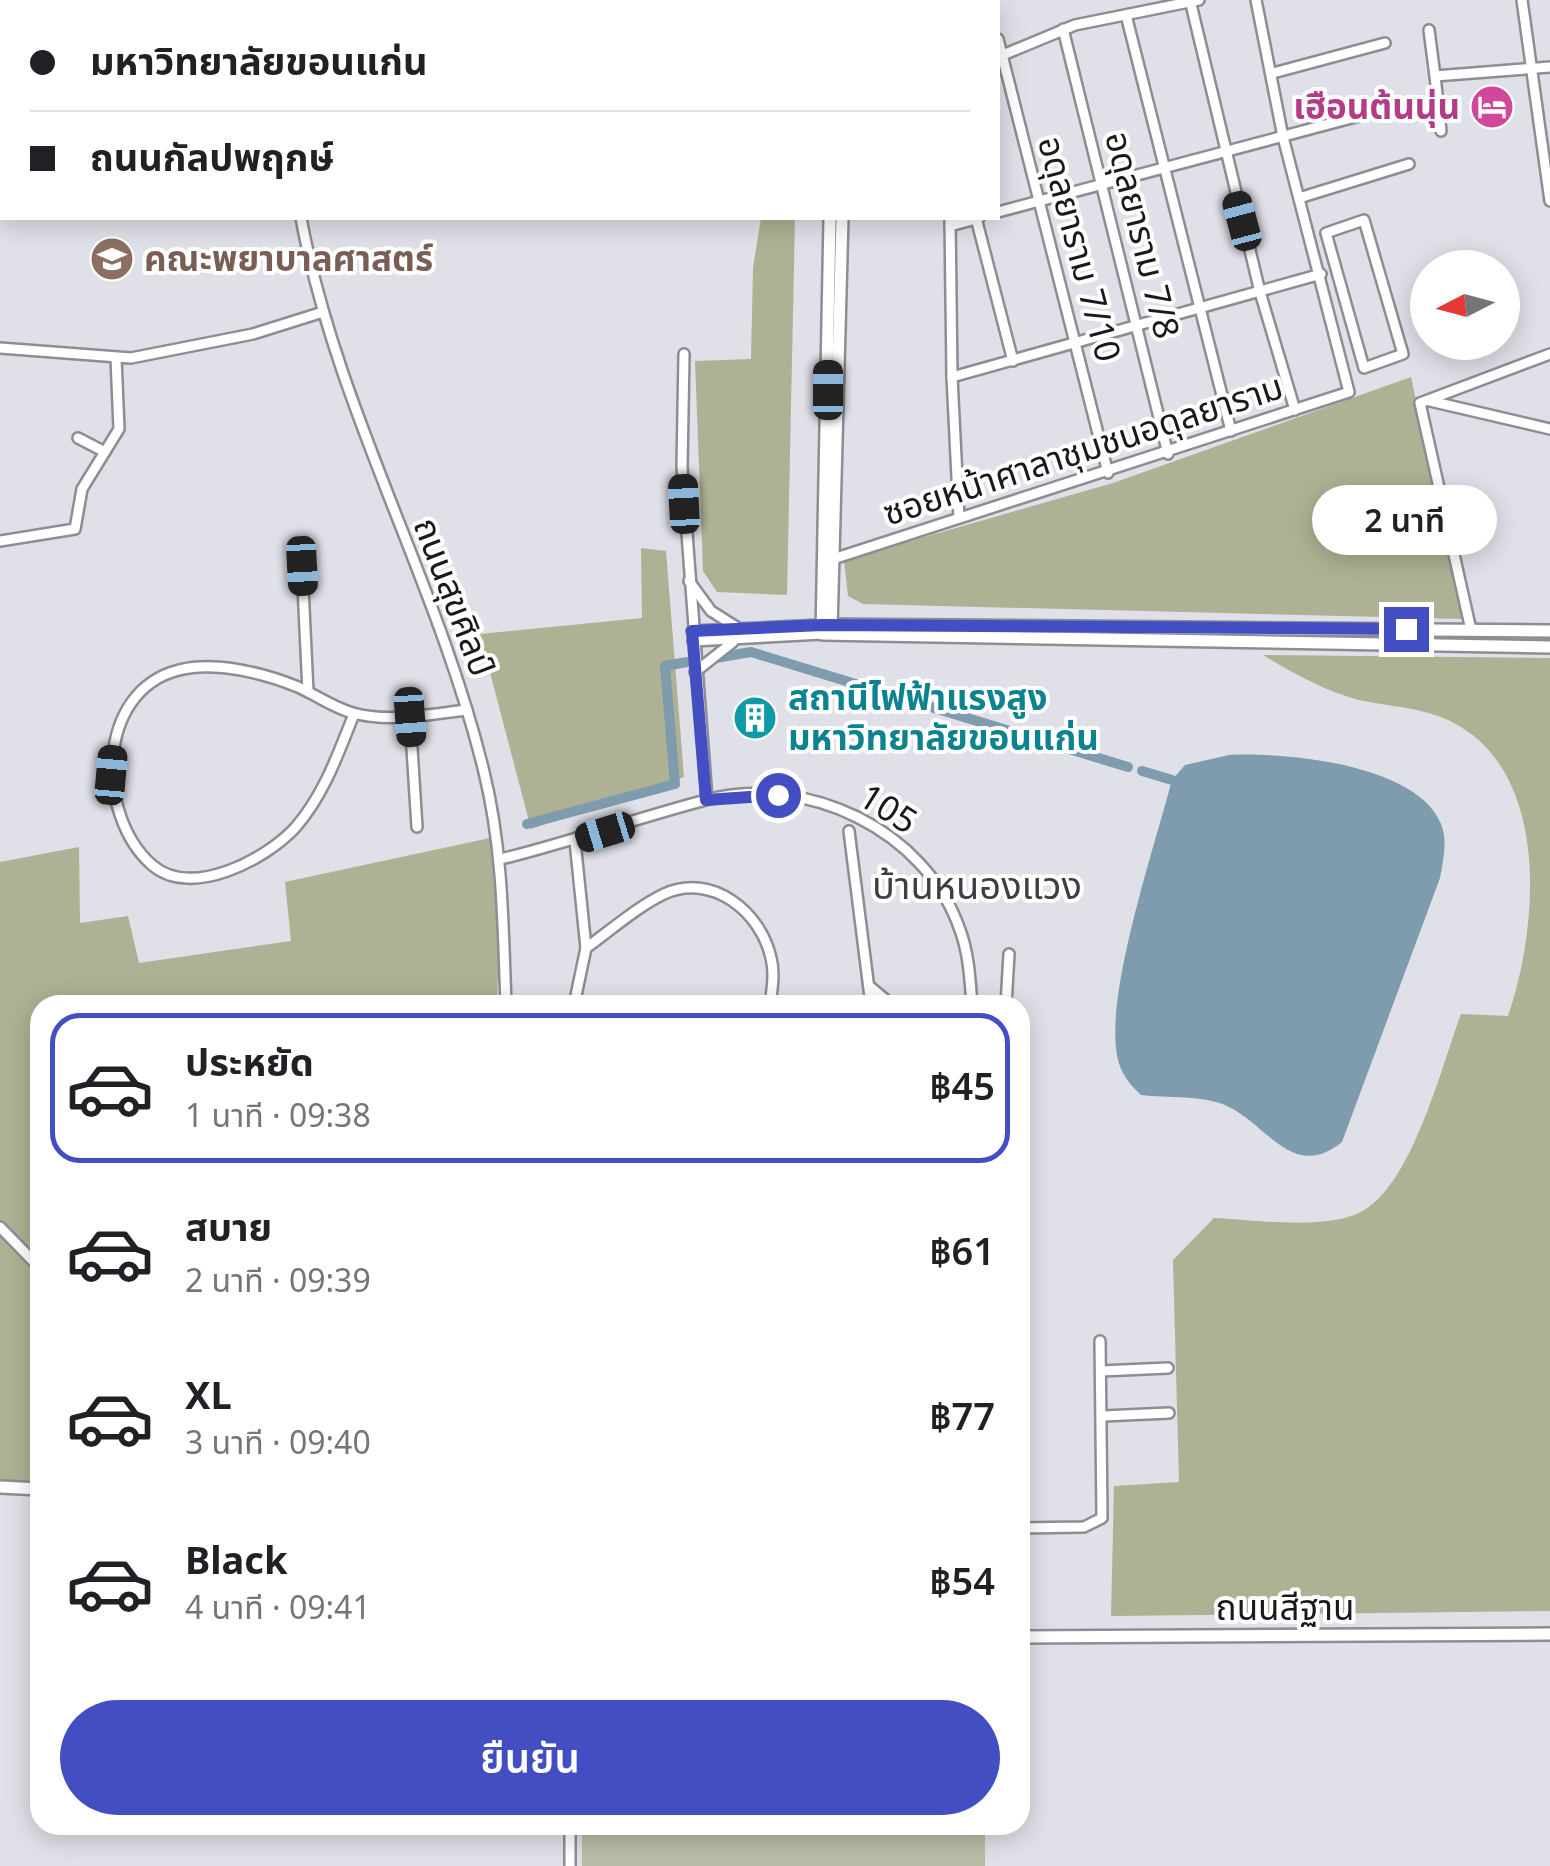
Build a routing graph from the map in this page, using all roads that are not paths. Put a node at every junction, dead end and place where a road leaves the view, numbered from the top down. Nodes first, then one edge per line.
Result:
1 (1256, 0) edge
2 (1522, 0) edge
3 (1193, 1) edge
4 (1126, 15) junction
5 (1063, 29) junction
6 (1429, 30) dead end
7 (1385, 44) dead end
8 (1000, 56) edge
9 (1000, 64) edge
10 (1530, 67) junction
11 (1550, 67) edge
12 (1273, 73) junction
13 (1435, 76) junction
14 (1393, 107) dead end
15 (1441, 131) dead end
16 (1538, 134) junction
17 (1283, 137) junction
18 (1550, 139) edge
19 (1224, 150) junction
20 (1409, 164) dead end
21 (1162, 166) junction
22 (1101, 181) junction
23 (1299, 198) junction
24 (1038, 200) junction
25 (1550, 201) edge
26 (1000, 211) edge
27 (301, 220) edge
28 (830, 220) edge
29 (842, 220) edge
30 (978, 220) edge
31 (950, 222) edge
32 (1321, 274) junction
33 (1260, 292) junction
34 (1346, 303) junction
35 (1329, 308) junction
36 (1199, 311) junction
37 (323, 312) junction
38 (1137, 328) junction
39 (1076, 344) junction
40 (0, 348) edge
41 (684, 354) dead end
42 (1550, 354) edge
43 (116, 358) junction
44 (1014, 361) junction
45 (952, 376) junction
46 (1428, 400) junction
47 (1295, 410) junction
48 (1550, 429) edge
49 (1231, 431) junction
50 (78, 438) dead end
51 (105, 452) junction
52 (1168, 454) junction
53 (1108, 473) junction
54 (959, 518) junction
55 (0, 541) edge
56 (833, 560) junction
57 (302, 566) dead end
58 (688, 579) junction
59 (1340, 628) junction
60 (826, 629) junction
61 (1472, 630) junction
62 (1550, 631) edge
63 (740, 635) junction
64 (692, 636) junction
65 (1339, 643) junction
66 (1550, 647) edge
67 (696, 672) junction
68 (308, 692) junction
69 (467, 710) junction
70 (354, 714) junction
71 (410, 717) junction
72 (706, 800) junction
73 (417, 827) dead end
74 (849, 832) dead end
75 (575, 841) junction
76 (501, 859) junction
77 (586, 948) junction
78 (1008, 954) dead end
79 (868, 986) junction
80 (506, 995) edge
81 (574, 995) edge
82 (770, 995) edge
83 (869, 995) edge
84 (879, 995) edge
85 (971, 995) edge
86 (1006, 995) edge
87 (0, 1227) edge
88 (30, 1258) edge
89 (1100, 1341) dead end
90 (1168, 1368) dead end
91 (1101, 1371) junction
92 (1169, 1413) dead end
93 (1103, 1416) junction
94 (0, 1487) edge
95 (30, 1488) edge
96 (1030, 1528) edge
97 (1550, 1634) edge
98 (1030, 1637) edge
99 (570, 1835) edge
100 (570, 1866) edge

1 - 12 street
2 - 10 street
3 - 4 street
3 - 19 street
4 - 5 street
4 - 21 street
5 - 8 street
5 - 22 street, อดุลยาราม 7/8
6 - 13 street
7 - 12 street
9 - 24 street, อดุลยาราม 7/10
10 - 11 street
10 - 13 street
10 - 16 street
12 - 17 street
13 - 15 street
14 - 17 street
16 - 18 street
16 - 25 street
17 - 19 street
17 - 23 street
19 - 21 street
19 - 33 street
20 - 23 street
21 - 22 street
21 - 36 street
22 - 24 street
22 - 38 street, อดุลยาราม 7/8
23 - 32 street
24 - 26 street
24 - 39 street, อดุลยาราม 7/10
27 - 37 street, ถนนสุขศิลป์
28 - 60 main road
29 - 56 main road
30 - 44 street
31 - 45 street
32 - 33 street
32 - 35 street
33 - 36 street
33 - 47 street
34 - 34 street
34 - 35 street
35 - 47 street, ซอยหน้าศาลาชุมชนอดุลยาราม
36 - 38 street
36 - 49 street
37 - 43 street
37 - 69 street, ถนนสุขศิลป์
38 - 39 street
38 - 52 street, อดุลยาราม 7/8
39 - 44 street
39 - 53 street, อดุลยาราม 7/10
40 - 43 street
41 - 58 street
42 - 46 street
43 - 51 street
44 - 45 street
45 - 54 street
46 - 48 street
46 - 61 street
47 - 49 street, ซอยหน้าศาลาชุมชนอดุลยาราม
49 - 52 street, ซอยหน้าศาลาชุมชนอดุลยาราม
50 - 51 street
51 - 55 street
52 - 53 street, ซอยหน้าศาลาชุมชนอดุลยาราม
53 - 54 street, ซอยหน้าศาลาชุมชนอดุลยาราม
54 - 56 street, ซอยหน้าศาลาชุมชนอดุลยาราม
56 - 60 main road
57 - 68 street
58 - 63 street
58 - 64 street
59 - 60 main road
59 - 61 main road
59 - 65 main road
60 - 63 street
60 - 65 main road
61 - 62 main road
63 - 64 street
63 - 67 street
64 - 67 street
65 - 66 main road
67 - 72 street
68 - 70 street
68 - 70 street
69 - 71 street
69 - 76 street, ถนนสุขศิลป์
70 - 71 street
71 - 73 street
72 - 75 street, 105
72 - 85 street, 105
74 - 79 street
75 - 76 street, 105
75 - 77 street
76 - 80 street, ถนนสุขศิลป์
77 - 81 street
77 - 82 street
78 - 86 street
79 - 83 street
79 - 84 street
87 - 88 street
89 - 91 street
90 - 91 street
91 - 93 street
92 - 93 street
93 - 96 street
94 - 95 main road
97 - 98 main road, ถนนสีฐาน
99 - 100 street

